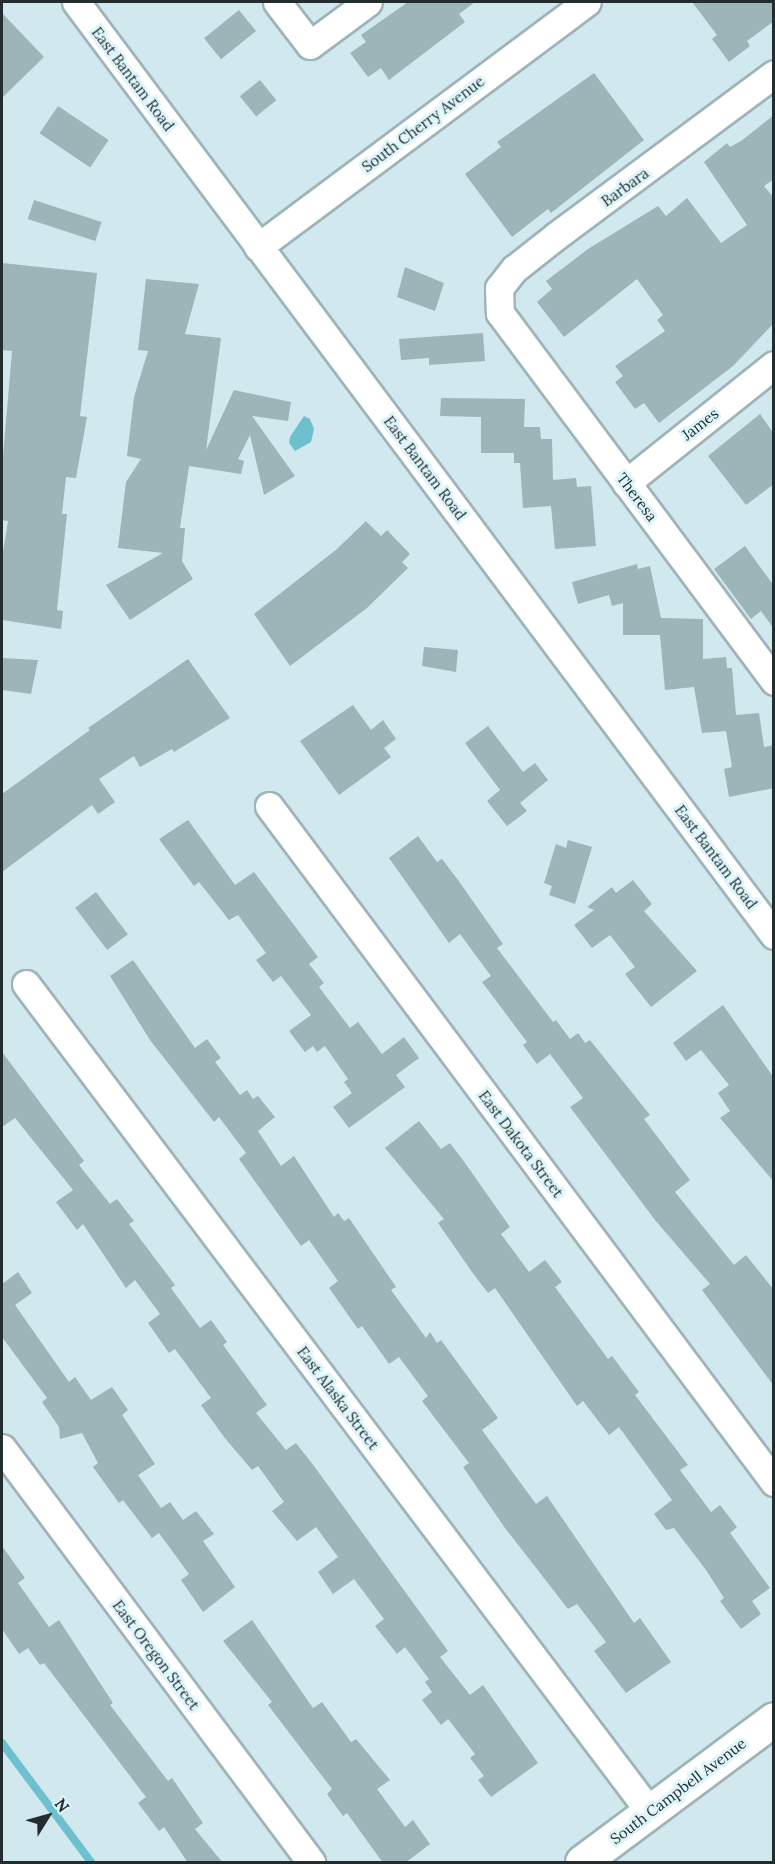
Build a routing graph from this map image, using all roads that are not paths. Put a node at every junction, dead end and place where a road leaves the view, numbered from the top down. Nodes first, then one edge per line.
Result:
1 (76, 2) edge
2 (277, 2) edge
3 (368, 2) edge
4 (587, 2) edge
5 (774, 74) edge
6 (258, 247) junction
7 (500, 313) joint
8 (774, 365) edge
9 (626, 483) junction
10 (770, 671) edge
11 (269, 806) dead end
12 (774, 935) edge
13 (26, 984) dead end
14 (2, 1448) edge
15 (774, 1482) edge
16 (774, 1719) edge
17 (650, 1812) junction
18 (311, 1863) edge
19 (582, 1863) edge

1 - 6 street, East Bantam Road
2 - 3 street
4 - 6 street, South Cherry Avenue
5 - 7 street, Barbara
6 - 12 street, East Bantam Road
7 - 9 street, Theresa
8 - 9 street, James
9 - 10 street, Theresa
11 - 15 street, East Dakota Street
13 - 17 street, East Alaska Street
14 - 18 street, East Oregon Street
16 - 17 main road, South Campbell Avenue
17 - 19 main road, South Campbell Avenue

